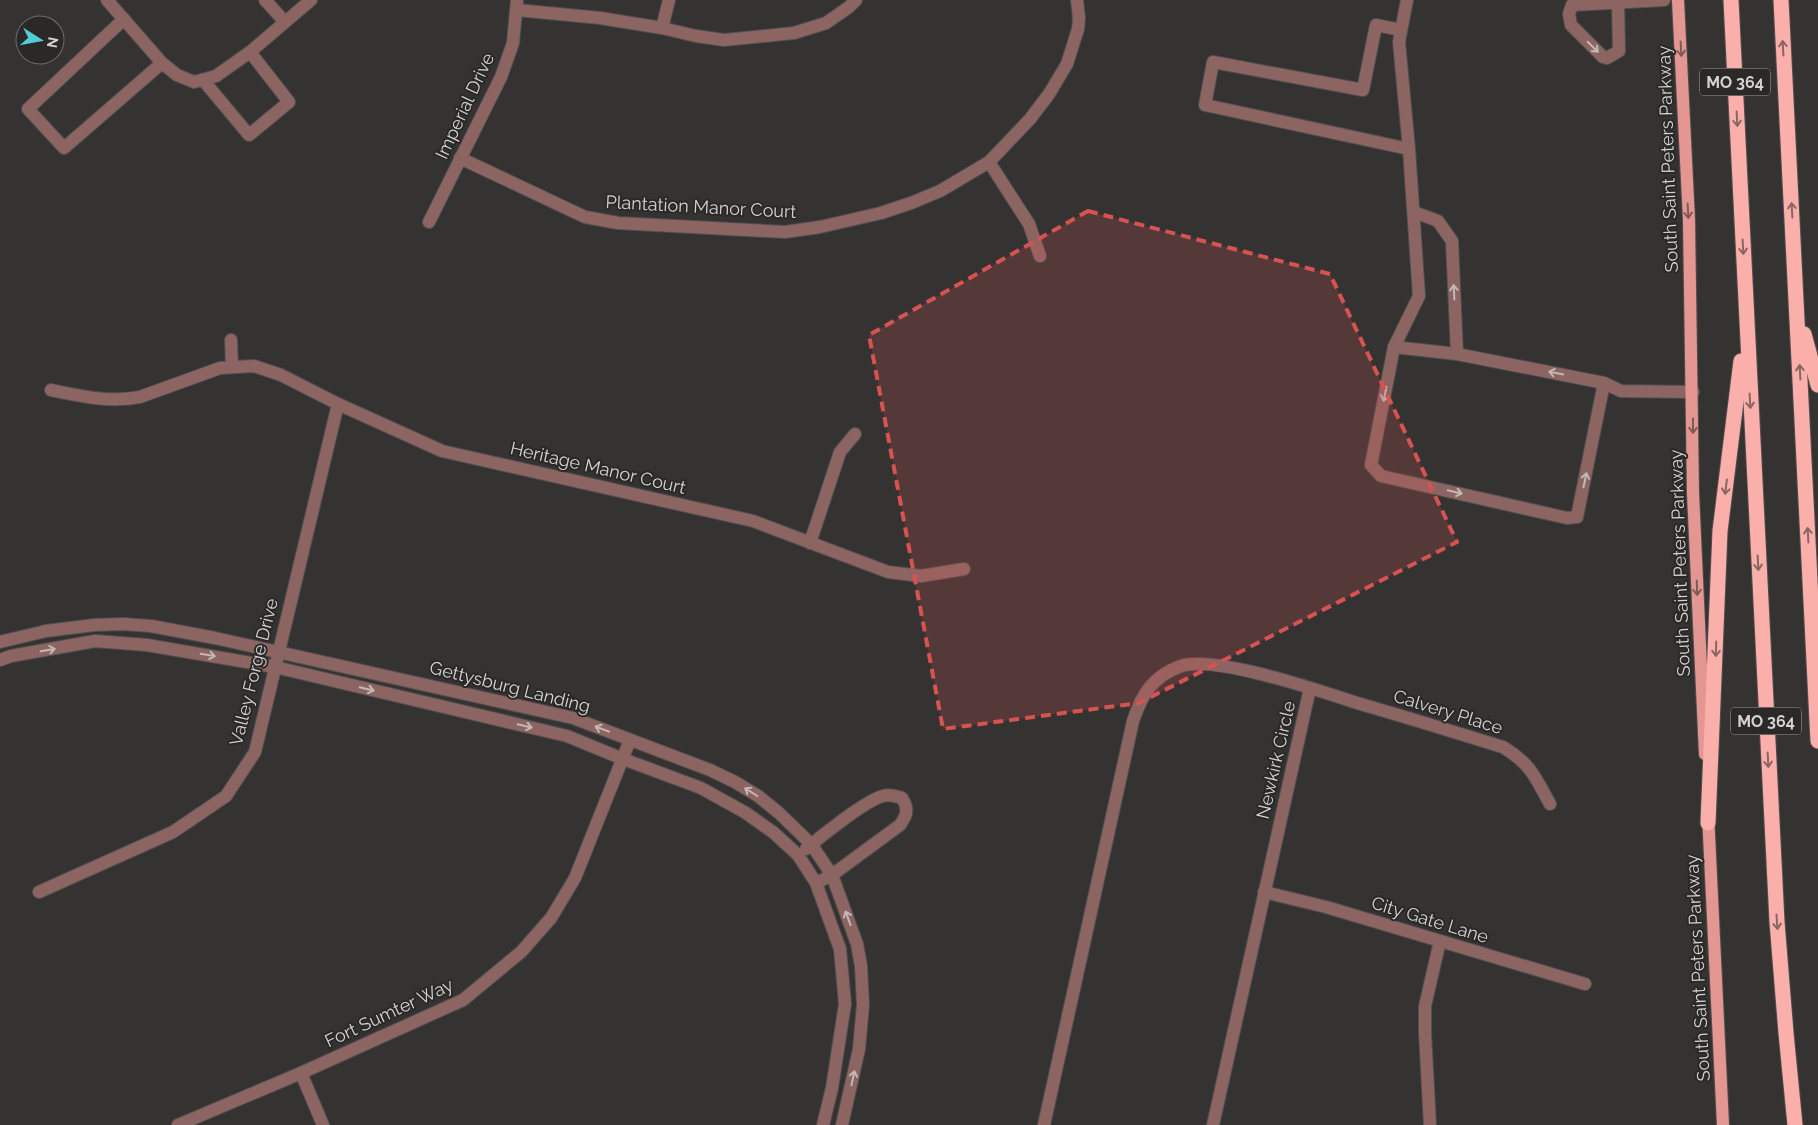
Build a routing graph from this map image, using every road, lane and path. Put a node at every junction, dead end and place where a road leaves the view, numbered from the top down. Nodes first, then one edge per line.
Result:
1 (107, 0) edge
2 (264, 0) edge
3 (311, 0) edge
4 (668, 0) edge
5 (856, 0) edge
6 (1077, 0) edge
7 (1407, 0) edge
8 (1664, 0) edge
9 (1678, 0) edge
10 (1731, 0) edge
11 (1781, 0) edge
12 (1618, 2) edge
13 (517, 5) edge
14 (124, 19) junction
15 (286, 22) junction
16 (662, 28) junction
17 (1400, 36) junction
18 (250, 52) junction
19 (162, 63) junction
20 (203, 80) junction
21 (1409, 149) junction
22 (460, 158) junction
23 (989, 162) junction
24 (1414, 212) junction
25 (429, 222) dead end
26 (1040, 256) dead end
27 (1796, 305) junction
28 (1746, 317) junction
29 (231, 340) dead end
30 (1394, 347) junction
31 (1458, 354) junction
32 (232, 367) junction
33 (1604, 383) junction
34 (1818, 385) edge
35 (51, 390) dead end
36 (1693, 392) junction
37 (338, 404) junction
38 (855, 434) dead end
39 (810, 543) junction
40 (964, 569) dead end
41 (0, 642) edge
42 (279, 651) junction
43 (0, 660) edge
44 (275, 667) junction
45 (1310, 688) junction
46 (630, 740) junction
47 (1818, 741) edge
48 (623, 760) junction
49 (1550, 804) dead end
50 (1708, 823) junction
51 (811, 844) junction
52 (798, 855) junction
53 (832, 875) junction
54 (816, 883) junction
55 (39, 892) dead end
56 (1264, 892) junction
57 (1440, 941) junction
58 (1585, 984) dead end
59 (301, 1072) junction
60 (178, 1125) edge
61 (323, 1125) edge
62 (823, 1125) edge
63 (842, 1125) edge
64 (1044, 1125) edge
65 (1213, 1125) edge
66 (1430, 1125) edge
67 (1723, 1125) edge
68 (1796, 1125) edge

1 - 14 street
2 - 15 street
3 - 15 street
4 - 16 street
5 - 16 street
6 - 23 street, Plantation Manor Court
7 - 17 street
8 - 12 street
9 -> 36 main road, South Saint Peters Parkway
10 -> 28 highway, MO 364
27 -> 11 highway, MO 364
12 -> 12 street
13 - 16 street
13 - 22 street, Imperial Drive
14 - 19 street
14 - 19 street
15 - 18 street
17 - 21 street
17 - 21 street
18 - 20 street
18 - 20 street
19 - 20 street
21 - 24 street
22 - 23 street, Plantation Manor Court
22 - 25 street, Imperial Drive
23 - 26 street
24 - 30 street
31 -> 24 street
27 - 34 highway
47 -> 27 highway, MO 364
28 -> 50 highway
28 -> 68 highway, MO 364
29 - 32 street
30 - 31 street
30 -> 33 street
33 -> 31 street
32 - 35 street, Heritage Manor Court
32 - 37 street, Heritage Manor Court
33 - 36 street
36 -> 50 main road, South Saint Peters Parkway
37 - 39 street, Heritage Manor Court
37 - 42 street, Valley Forge Drive
38 - 39 street
39 - 40 street, Heritage Manor Court
41 - 42 street, Gettysburg Landing
42 - 44 street, Valley Forge Drive
46 -> 42 street, Gettysburg Landing
43 -> 44 street, Gettysburg Landing
44 -> 48 street, Gettysburg Landing
44 - 55 street, Valley Forge Drive
45 - 49 street, Calvery Place
45 - 56 street, Newkirk Circle
45 - 64 street, Newkirk Circle
46 - 48 street, Fort Sumter Way
51 -> 46 street, Gettysburg Landing
48 - 52 street, Gettysburg Landing
48 - 59 street, Fort Sumter Way
50 - 67 main road, South Saint Peters Parkway
51 - 52 street
51 - 53 street, Gettysburg Landing
51 - 53 street
52 - 54 street, Gettysburg Landing
53 - 54 street
63 -> 53 street, Gettysburg Landing
54 - 62 street, Gettysburg Landing
56 - 57 street, City Gate Lane
56 - 65 street, Newkirk Circle
57 - 58 street, City Gate Lane
57 - 66 street
59 - 60 street, Fort Sumter Way
59 - 61 street

